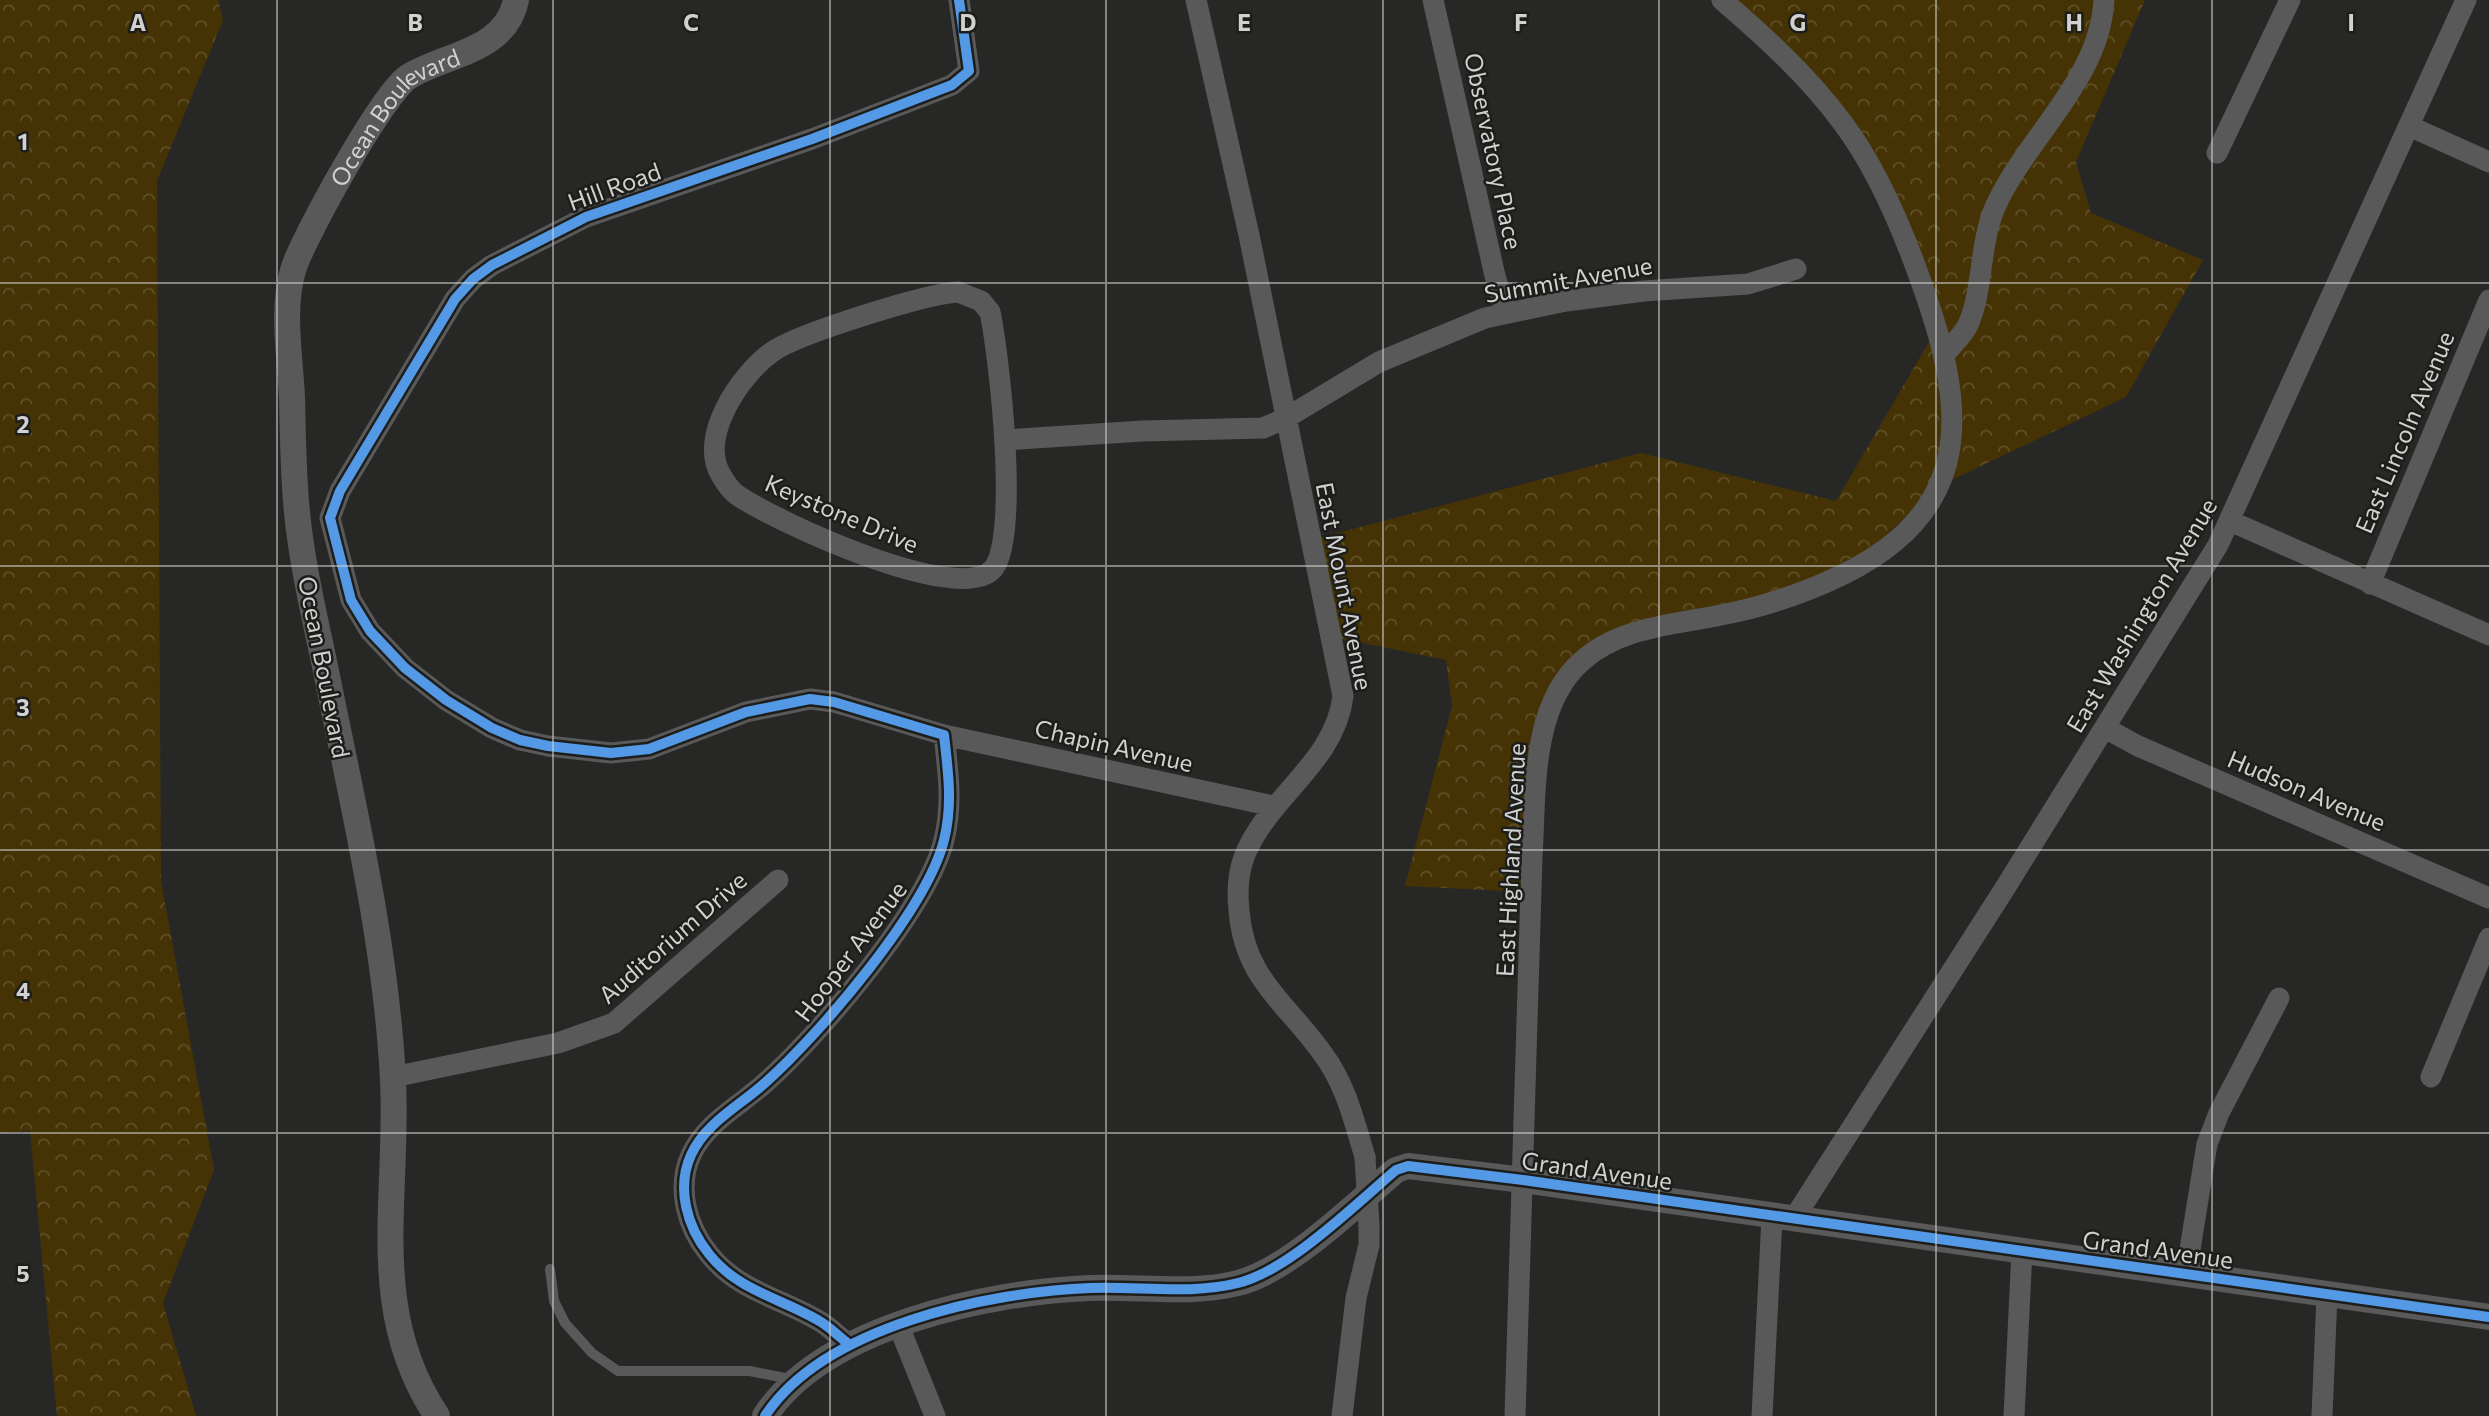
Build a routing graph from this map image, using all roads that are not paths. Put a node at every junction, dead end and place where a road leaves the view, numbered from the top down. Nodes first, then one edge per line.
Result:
1 (516, 0) edge
2 (960, 0) edge
3 (1196, 0) edge
4 (1433, 0) edge
5 (1722, 0) edge
6 (2104, 0) edge
7 (2290, 0) edge
8 (2466, 0) edge
9 (2409, 126) junction
10 (2217, 153) dead end
11 (2489, 162) edge
12 (1796, 269) dead end
13 (2489, 300) edge
14 (1506, 313) junction
15 (1945, 354) junction
16 (1286, 418) junction
17 (1006, 440) junction
18 (2230, 521) junction
19 (2370, 584) junction
20 (2489, 635) edge
21 (2105, 728) junction
22 (944, 735) junction
23 (1273, 806) junction
24 (778, 880) dead end
25 (2489, 898) edge
26 (2489, 938) edge
27 (2279, 998) dead end
28 (393, 1077) junction
29 (2431, 1077) dead end
30 (1523, 1180) junction
31 (1782, 1219) junction
32 (2022, 1250) junction
33 (550, 1269) dead end
34 (2186, 1274) junction
35 (2326, 1294) junction
36 (2489, 1317) edge
37 (898, 1324) junction
38 (850, 1345) junction
39 (798, 1380) junction
40 (437, 1416) edge
41 (765, 1416) edge
42 (935, 1416) edge
43 (1342, 1416) edge
44 (1515, 1416) edge
45 (1762, 1416) edge
46 (2014, 1416) edge
47 (2322, 1416) edge

1 - 28 street, Ocean Boulevard
2 - 22 street, Hill Road
3 - 16 street, East Mount Avenue
4 - 14 street, Observatory Place
5 - 15 street, East Highland Avenue
6 - 15 street
7 - 10 street
8 - 9 street, East Washington Avenue
9 - 11 street
9 - 18 street, East Washington Avenue
12 - 14 street, Summit Avenue
13 - 19 street, East Lincoln Avenue
14 - 16 street, Summit Avenue
15 - 30 street, East Highland Avenue
16 - 17 street
16 - 23 street, East Mount Avenue
17 - 17 street, Keystone Drive
18 - 19 street
18 - 21 street, East Washington Avenue
19 - 20 street
21 - 25 street, Hudson Avenue
21 - 31 street, East Washington Avenue
22 - 23 street, Chapin Avenue
22 - 38 street, Hooper Avenue
23 - 43 street, East Mount Avenue, bridge
24 - 28 street, Auditorium Drive
26 - 29 street
27 - 34 street
28 - 40 street, Ocean Boulevard
30 - 31 street, Grand Avenue
30 - 37 street, Grand Avenue
30 - 44 street, East Highland Avenue
31 - 32 street, Grand Avenue
31 - 45 street, East Washington Avenue
32 - 34 street, Grand Avenue
32 - 46 street
33 - 39 lane
34 - 35 street, Grand Avenue
35 - 36 street, Grand Avenue
35 - 47 street
37 - 38 street, Grand Avenue
37 - 42 street
38 - 39 street, Grand Avenue
39 - 41 street, Grand Avenue

